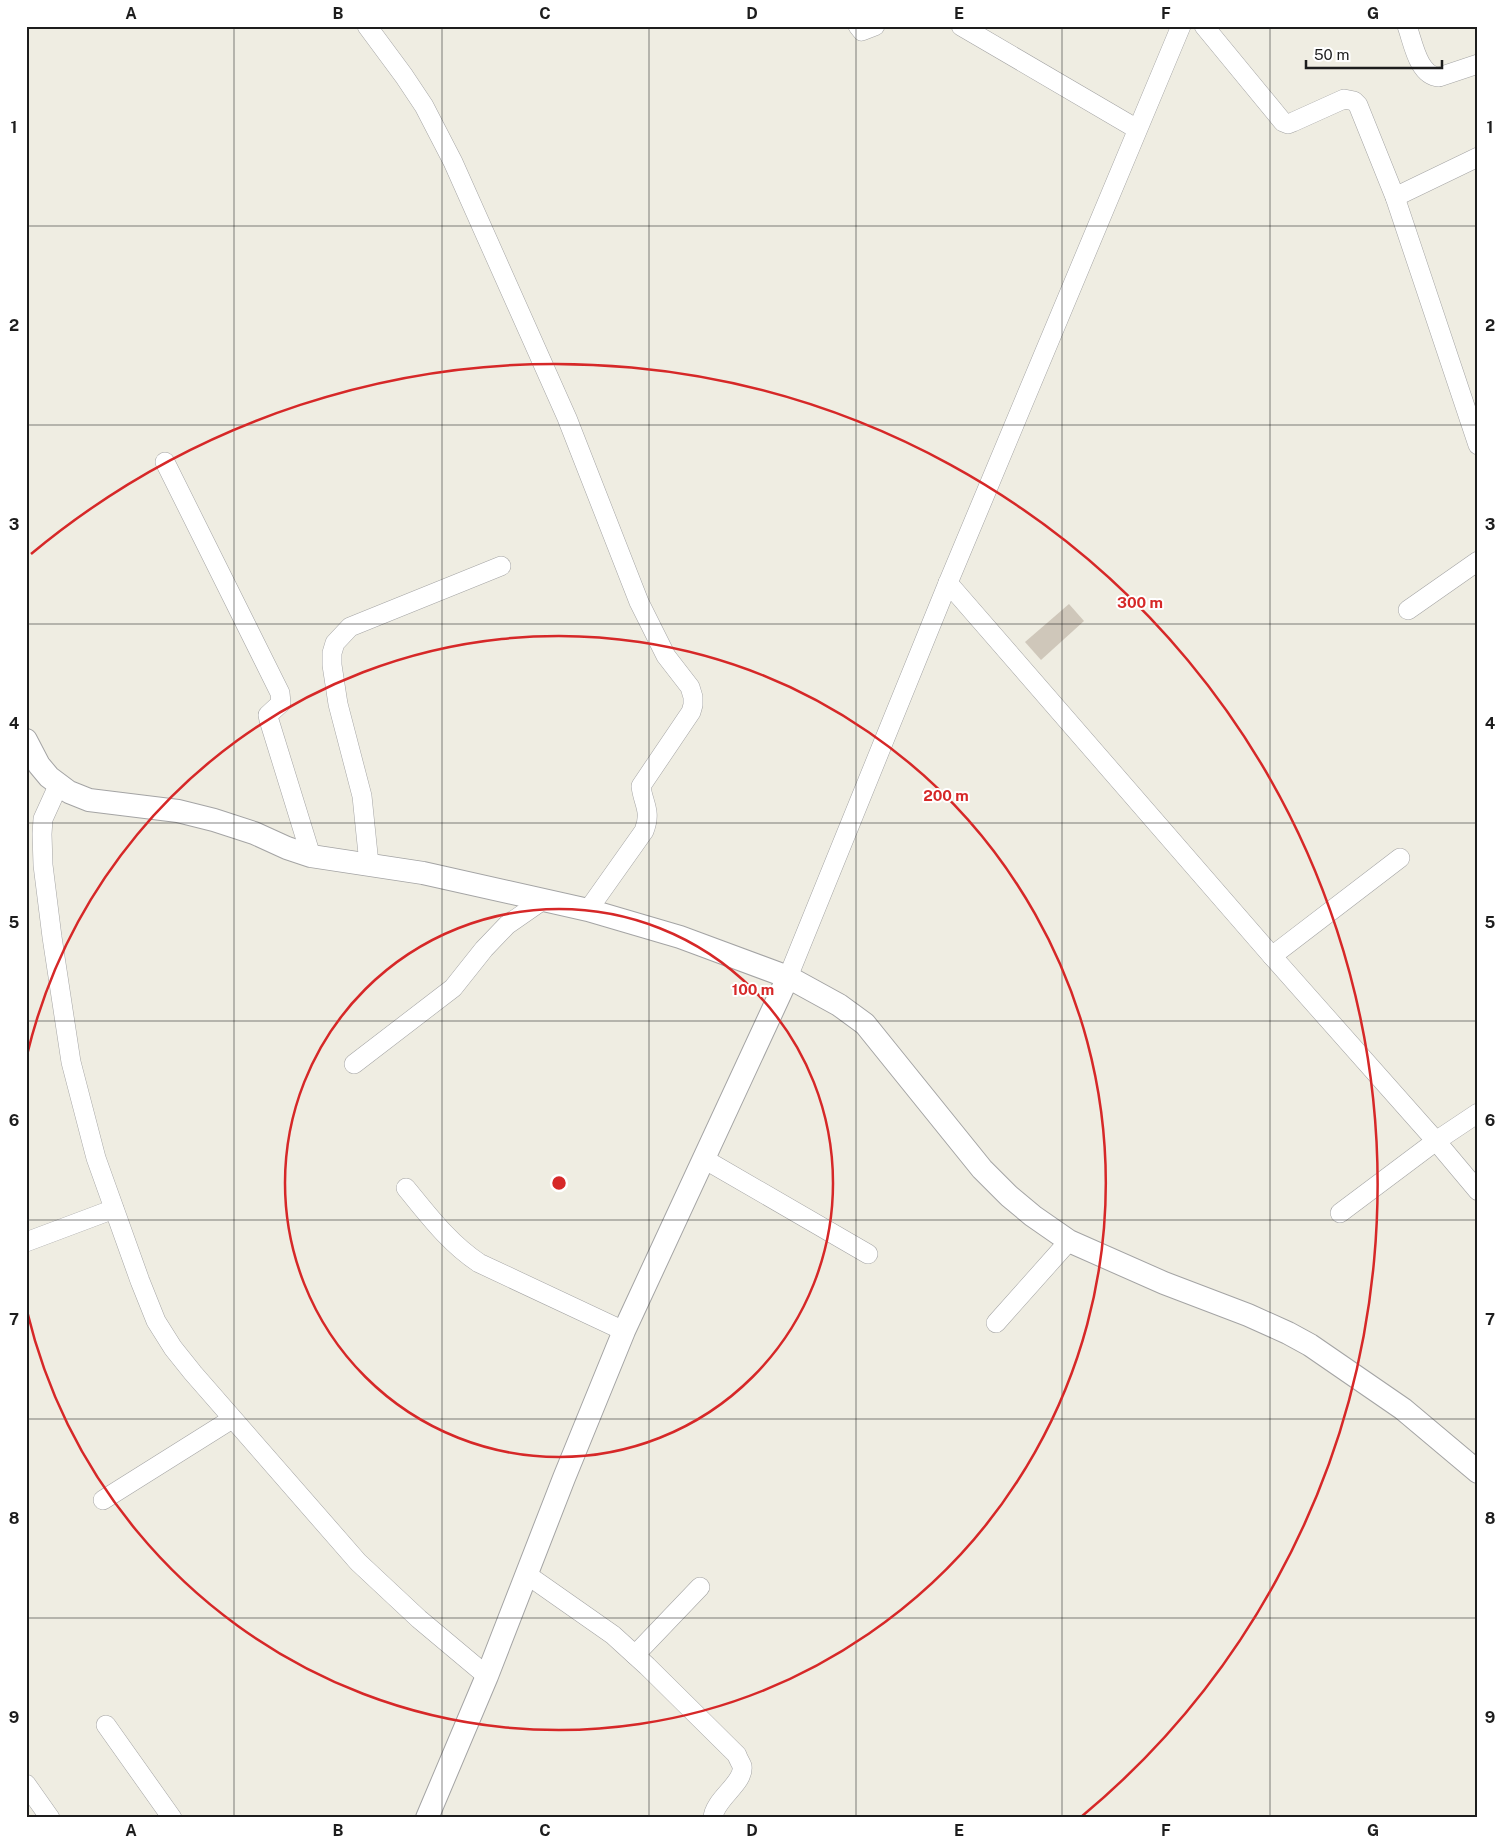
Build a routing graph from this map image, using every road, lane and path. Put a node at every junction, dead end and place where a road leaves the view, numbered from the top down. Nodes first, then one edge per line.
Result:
1 (367, 26) edge
2 (858, 26) edge
3 (874, 26) edge
4 (961, 26) edge
5 (1181, 26) edge
6 (1204, 26) edge
7 (1408, 26) edge
8 (1478, 64) edge
9 (1137, 129) junction
10 (1478, 157) edge
11 (1395, 197) junction
12 (1478, 445) edge
13 (166, 462) dead end
14 (1478, 561) edge
15 (501, 566) dead end
16 (948, 583) junction
17 (1408, 610) dead end
18 (26, 740) edge
19 (58, 786) junction
20 (310, 856) junction
21 (1400, 858) dead end
22 (369, 864) junction
23 (542, 900) junction
24 (588, 910) junction
25 (1272, 956) junction
26 (788, 977) junction
27 (354, 1064) dead end
28 (1478, 1113) edge
29 (1436, 1141) junction
30 (704, 1159) junction
31 (406, 1188) dead end
32 (1478, 1192) edge
33 (114, 1209) junction
34 (1340, 1213) dead end
35 (1069, 1241) junction
36 (26, 1242) edge
37 (868, 1254) dead end
38 (996, 1323) dead end
39 (624, 1331) junction
40 (232, 1419) junction
41 (1478, 1472) edge
42 (103, 1500) dead end
43 (526, 1574) junction
44 (700, 1587) dead end
45 (635, 1655) junction
46 (487, 1676) junction
47 (106, 1725) dead end
48 (26, 1784) edge
49 (50, 1818) edge
50 (172, 1818) edge
51 (427, 1818) edge
52 (713, 1818) edge

1 - 24 street
2 - 3 street
4 - 9 street
5 - 9 street
6 - 11 street
7 - 8 street
9 - 16 street
10 - 11 street
11 - 12 street
13 - 20 street
14 - 17 street
15 - 22 street
16 - 25 street
16 - 26 street
18 - 19 street
19 - 20 street
19 - 33 street
20 - 22 street
21 - 25 street
22 - 23 street
23 - 24 street
23 - 27 street
24 - 26 street
25 - 29 street
26 - 30 street
26 - 35 street
28 - 29 street
29 - 32 street
29 - 34 street
30 - 37 street
30 - 39 street
31 - 39 street
33 - 36 street
33 - 40 street
35 - 38 street
35 - 41 street
39 - 43 street
40 - 42 street
40 - 46 street
43 - 45 street
43 - 46 street
44 - 45 street
45 - 52 street
46 - 51 street
47 - 50 street
48 - 49 street

